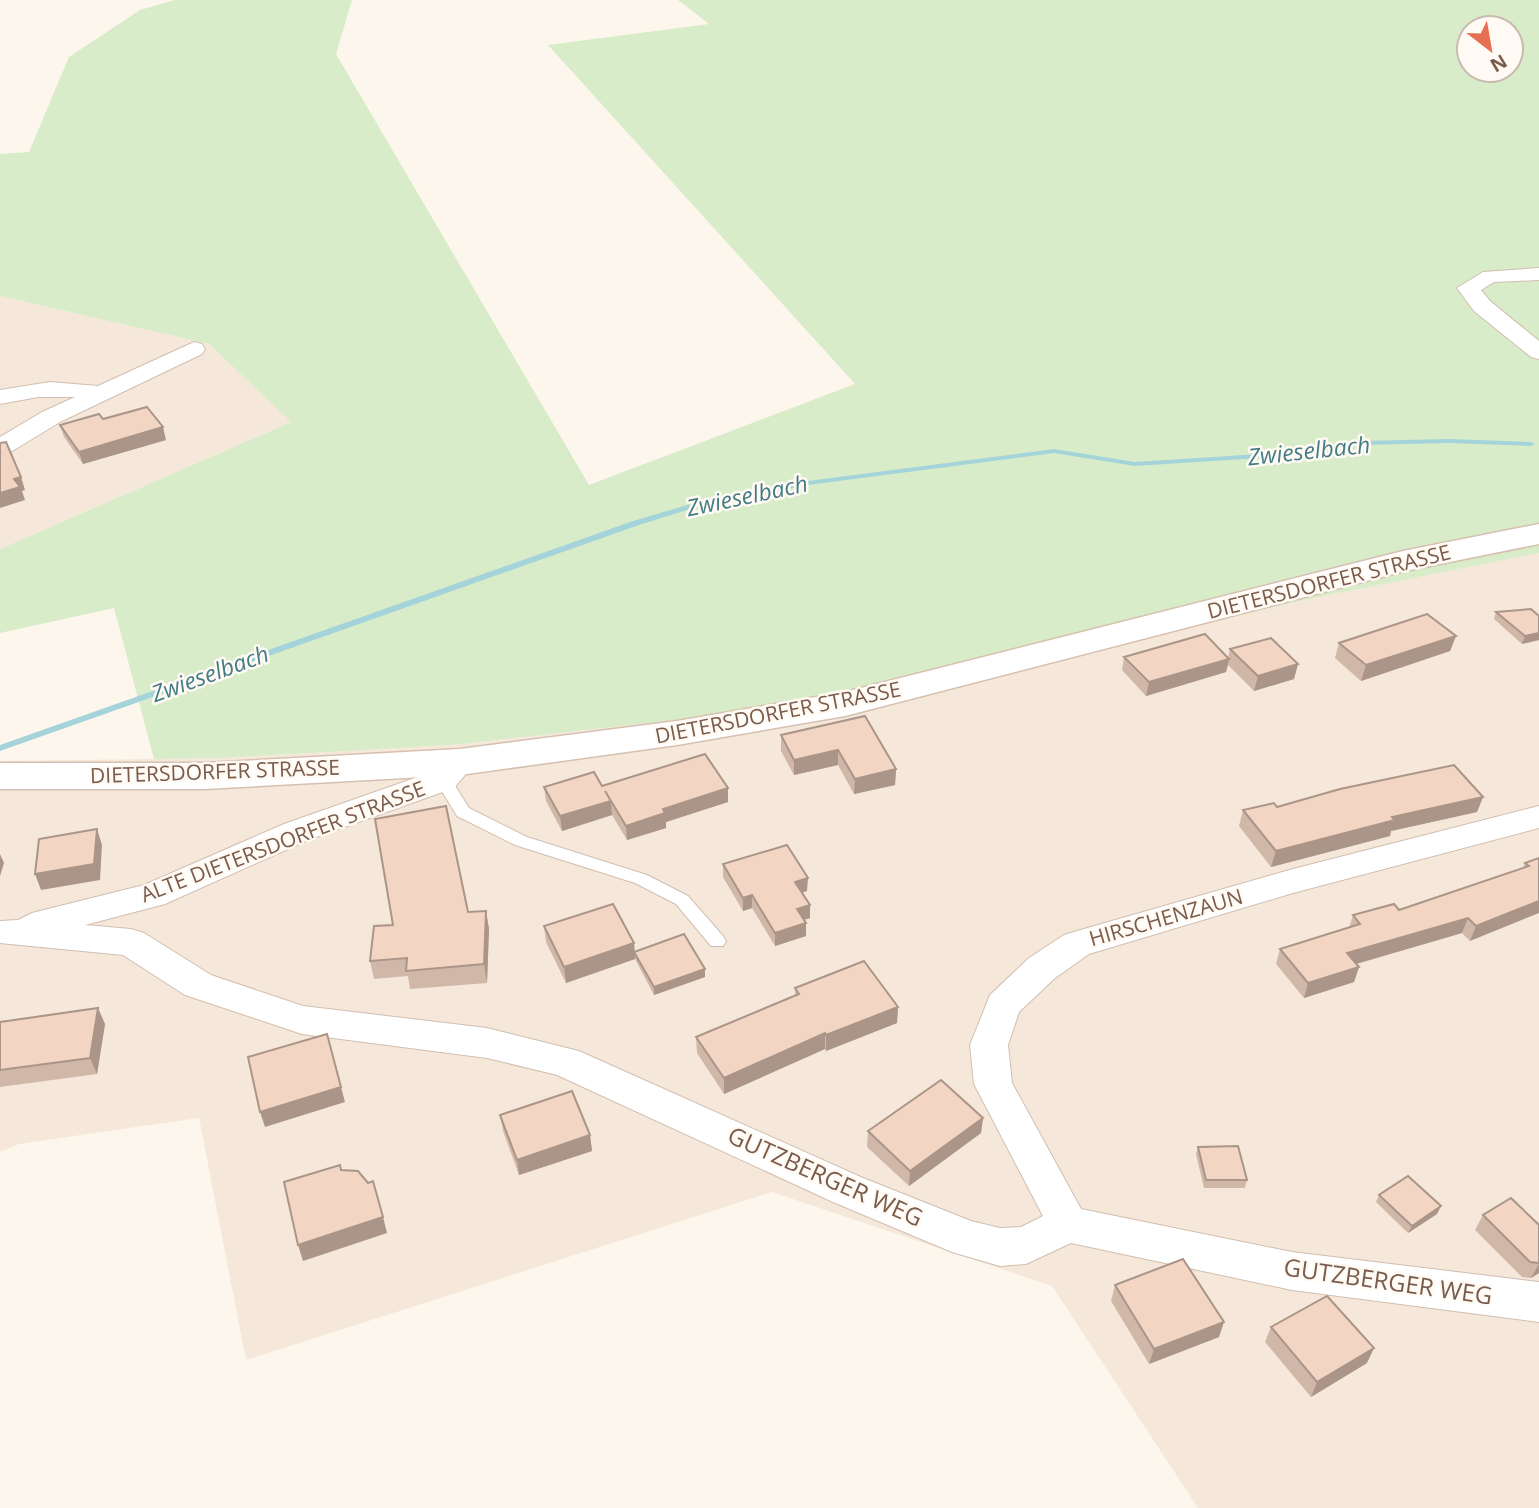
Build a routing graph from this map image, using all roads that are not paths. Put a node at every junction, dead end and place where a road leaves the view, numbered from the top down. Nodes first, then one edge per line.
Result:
1 (1539, 274) edge
2 (194, 349) dead end
3 (1539, 352) edge
4 (101, 393) junction
5 (0, 397) edge
6 (0, 448) edge
7 (1539, 534) edge
8 (451, 771) junction
9 (0, 776) edge
10 (1539, 817) edge
11 (153, 895) junction
12 (3, 933) edge
13 (718, 941) dead end
14 (131, 942) junction
15 (1069, 1224) junction
16 (1539, 1302) edge

1 - 3 street
2 - 4 street
4 - 5 street
4 - 6 street
7 - 8 street, DIETERSDORFER STRASSE
8 - 9 street, DIETERSDORFER STRASSE
8 - 11 street, ALTE DIETERSDORFER STRASSE
8 - 13 lane, ALTE DIETERSDORFER STRASSE
10 - 15 street, HIRSCHENZAUN
11 - 12 street, ALTE DIETERSDORFER STRASSE
11 - 14 street
12 - 14 street, GUTZBERGER WEG
14 - 15 street, GUTZBERGER WEG
15 - 16 street, GUTZBERGER WEG

